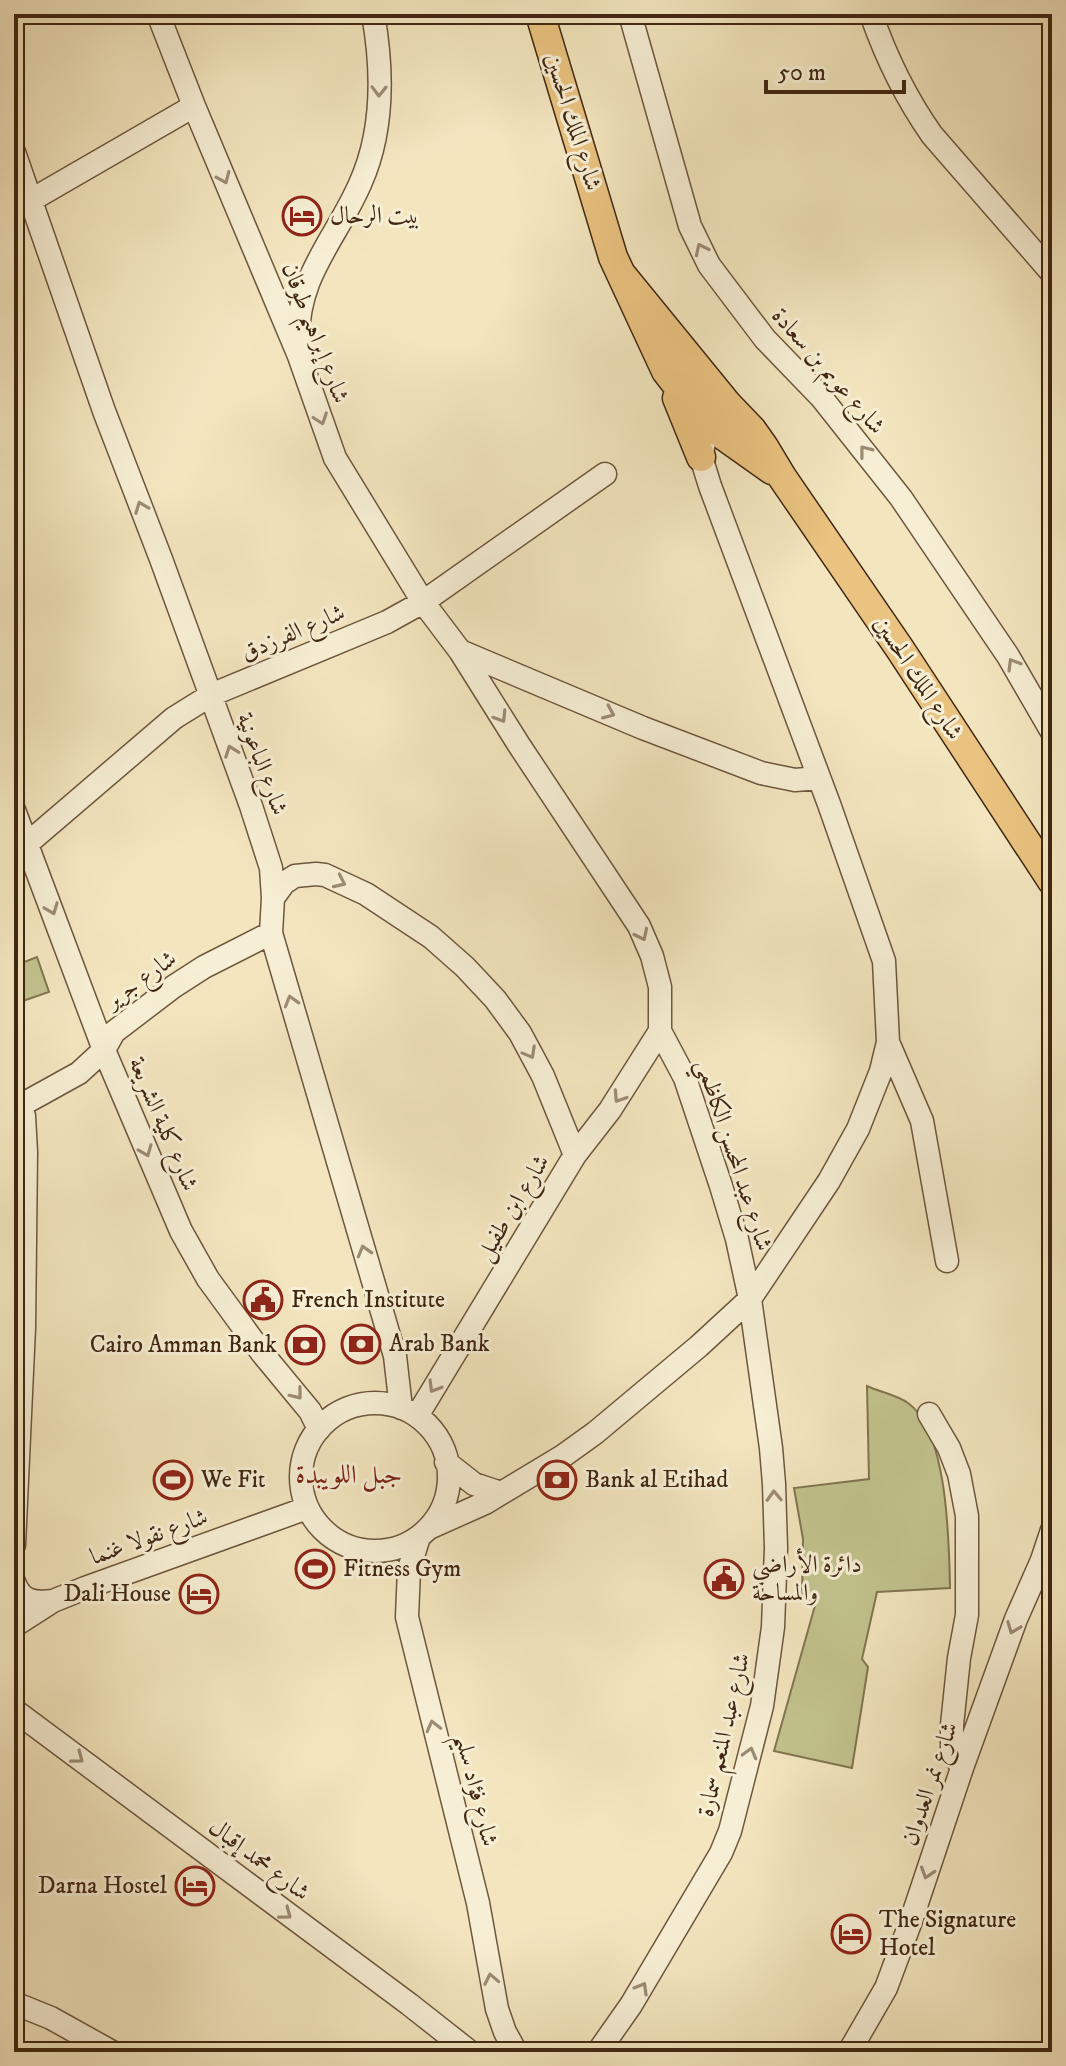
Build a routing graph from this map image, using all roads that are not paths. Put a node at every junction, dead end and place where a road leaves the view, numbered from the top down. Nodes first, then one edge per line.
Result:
1 (158, 14) edge
2 (373, 14) edge
3 (540, 14) edge
4 (630, 14) edge
5 (871, 14) edge
6 (194, 106) junction
7 (14, 152) edge
8 (23, 205) edge
9 (1052, 273) edge
10 (622, 275) junction
11 (299, 356) junction
12 (666, 371) junction
13 (726, 421) junction
14 (701, 457) junction
15 (605, 474) dead end
16 (710, 486) junction
17 (423, 602) junction
18 (460, 651) junction
19 (211, 695) junction
20 (1052, 732) edge
21 (819, 778) junction
22 (14, 810) edge
23 (21, 849) edge
24 (1052, 881) edge
25 (273, 898) junction
26 (271, 933) junction
27 (660, 1031) junction
28 (888, 1042) junction
29 (104, 1050) junction
30 (16, 1105) edge
31 (575, 1155) junction
32 (947, 1261) dead end
33 (750, 1299) junction
34 (409, 1412) junction
35 (929, 1414) dead end
36 (319, 1429) junction
37 (446, 1462) junction
38 (501, 1493) junction
39 (307, 1508) junction
40 (1052, 1530) edge
41 (424, 1533) junction
42 (14, 1545) edge
43 (14, 1582) edge
44 (53, 1601) junction
45 (16, 1628) edge
46 (15, 1708) edge
47 (962, 1768) junction
48 (14, 2003) edge
49 (112, 2052) edge
50 (470, 2052) edge
51 (516, 2052) edge
52 (598, 2052) edge
53 (849, 2052) edge

1 - 6 street, شارع إبراهيم طوقان
2 -> 11 street
3 - 10 main road, شارع الملك الحسين
20 -> 4 street, شارع عويم بن سعادة
5 - 9 street
6 - 8 street
6 -> 11 street, شارع إبراهيم طوقان
7 - 8 street, شارع الباعونية
19 -> 8 street, شارع الباعونية
10 - 12 main road, شارع الملك الحسين
10 - 13 main road, شارع الملك الحسين
11 -> 17 street, شارع إبراهيم طوقان
12 - 13 main road, شارع الملك الحسين
12 - 14 main road
13 - 14 street
13 - 16 street
13 - 24 main road, شارع الملك الحسين
14 - 16 street
15 - 17 street, شارع الفرزدق
16 - 21 street
17 - 18 street, شارع إبراهيم طوقان
17 - 19 street, شارع الفرزدق
18 -> 21 street
18 -> 27 street, شارع إبراهيم طوقان
19 - 23 street, شارع الفرزدق
25 -> 19 street, شارع الباعونية
21 - 28 street
22 - 23 street, شارع كلية الشريعة
23 -> 29 street, شارع كلية الشريعة
25 - 26 street, شارع الباعونية
25 -> 31 street
26 - 29 street, شارع جرير
34 -> 26 street, شارع الباعونية
27 -> 31 street, شارع ابن طفيل
27 - 33 street, شارع عبد المحسن الكاظمي
28 - 32 street
28 - 33 street
29 - 30 street, شارع جرير
29 -> 36 street, شارع كلية الشريعة
30 - 42 street
31 -> 34 street, شارع ابن طفيل
33 - 38 street
52 -> 33 street, شارع عبد المنعم سمارة
34 - 36 street
34 - 37 street
35 - 47 street
36 - 39 street
37 - 38 street
37 - 41 street
38 - 41 street
39 - 41 street
39 - 44 street, شارع نقولا غنما
40 -> 47 street, شارع نمر العدوان
51 -> 41 street, شارع فؤاد سليم
43 - 44 street
44 - 45 street, شارع نقولا غنما
46 -> 50 street, شارع محمد إقبال
47 -> 53 street, شارع نمر العدوان
48 - 49 street

